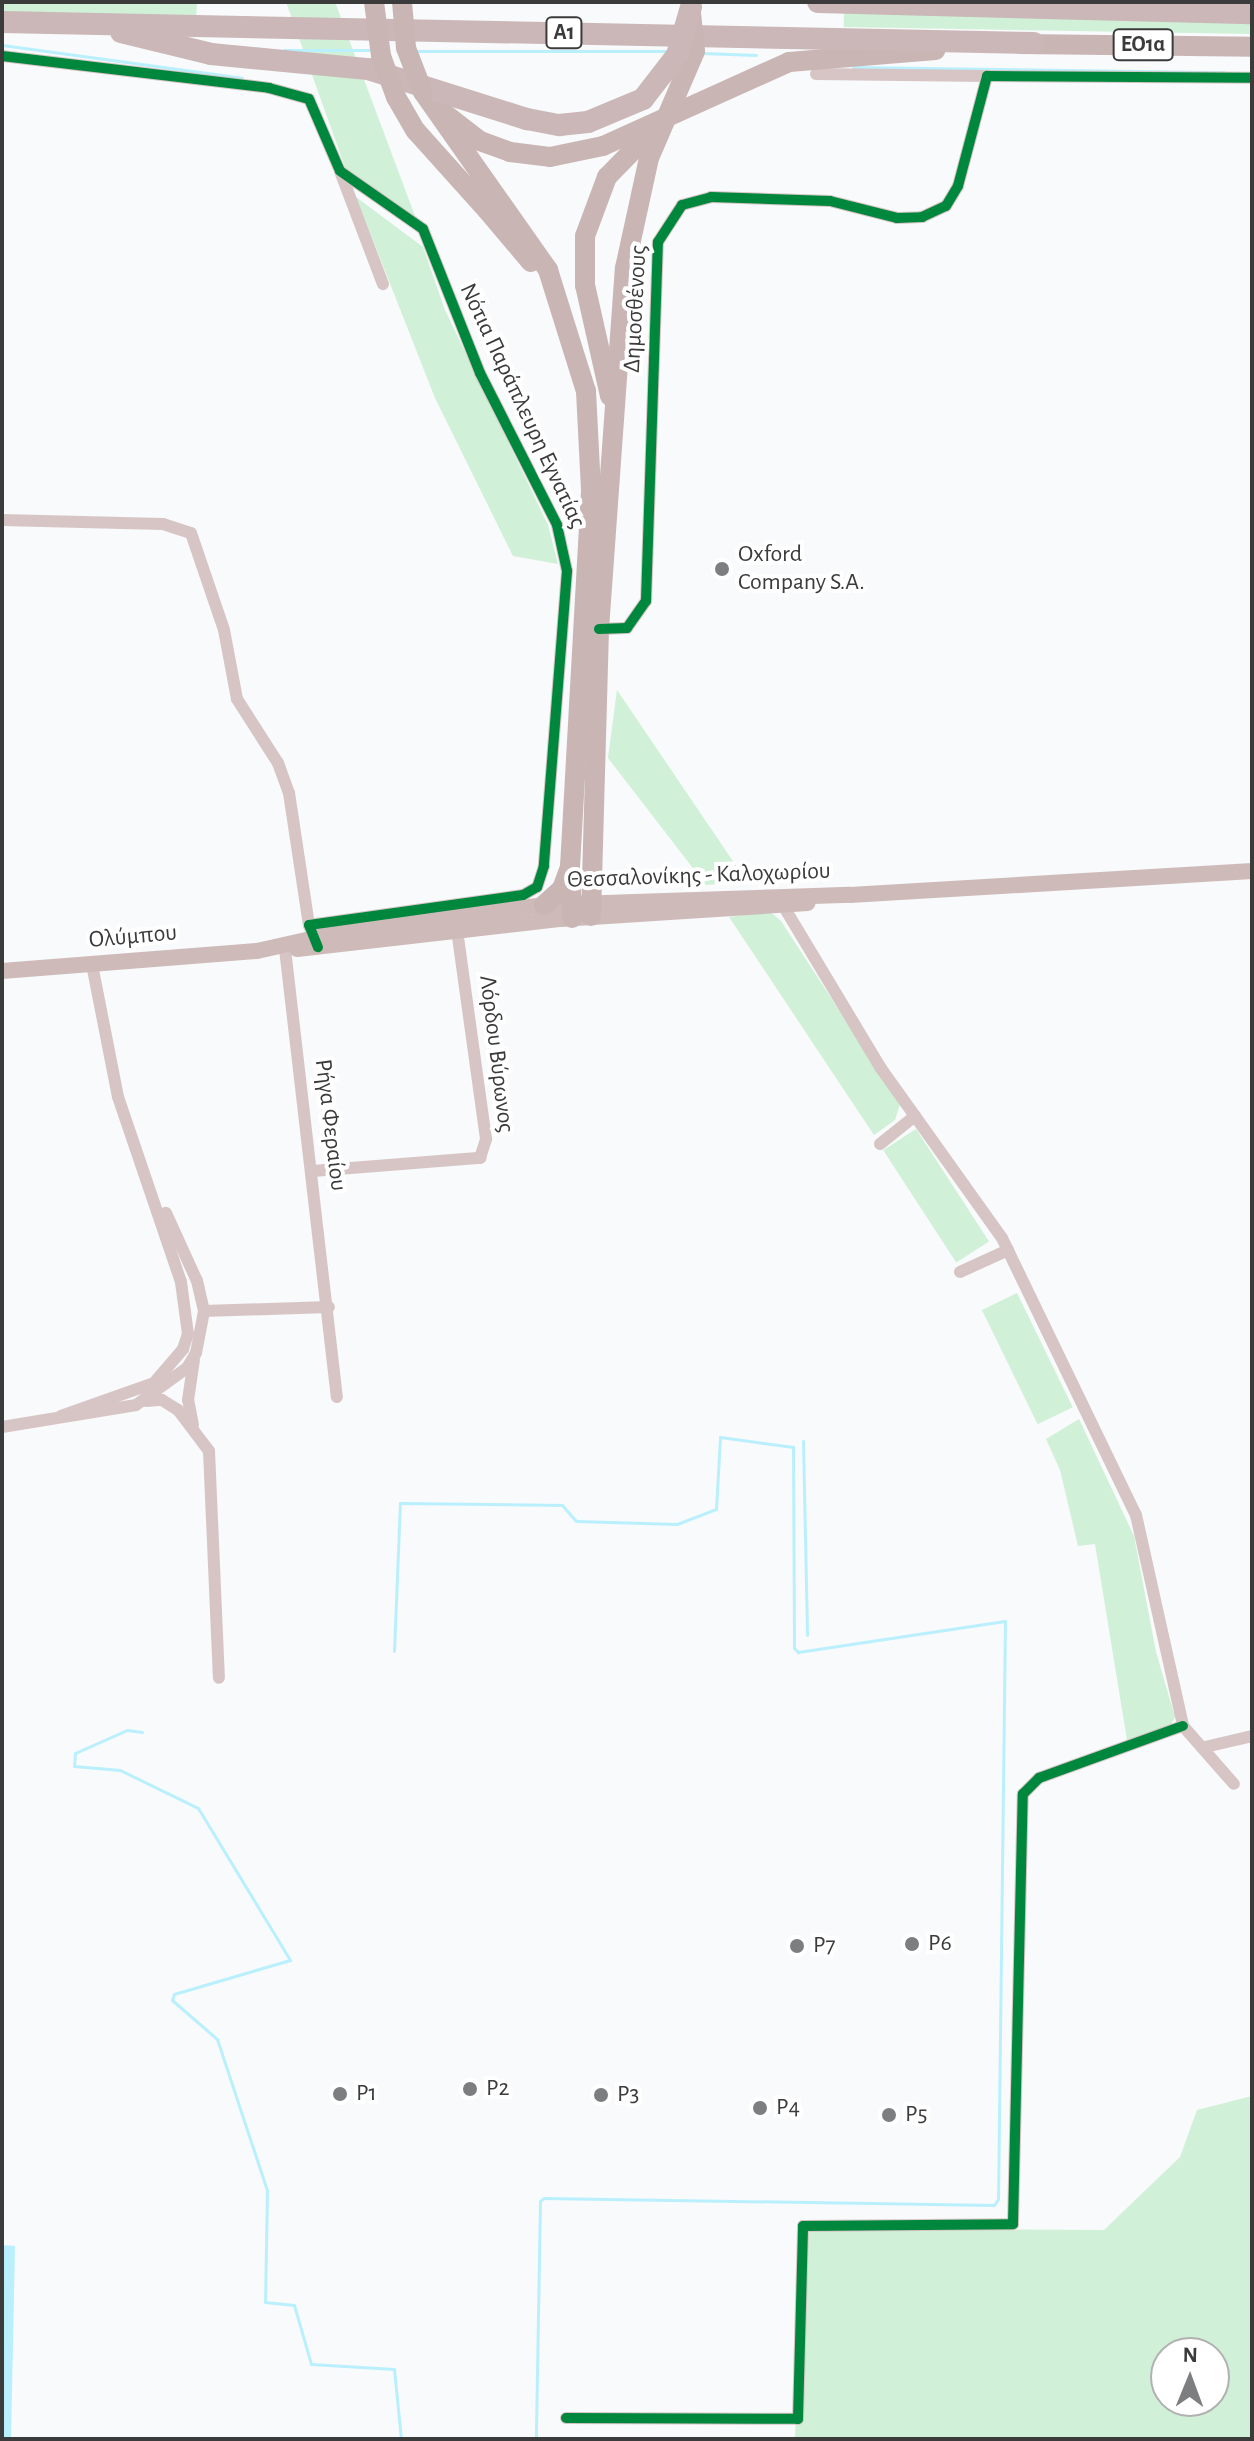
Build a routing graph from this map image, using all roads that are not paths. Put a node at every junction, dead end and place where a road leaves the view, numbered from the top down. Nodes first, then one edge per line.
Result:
1 (374, 2) edge
2 (402, 2) edge
3 (818, 2) edge
4 (690, 4) edge
5 (1252, 13) edge
6 (2, 22) edge
7 (93, 24) junction
8 (1034, 43) junction
9 (1252, 47) edge
10 (2, 56) edge
11 (816, 74) dead end
12 (987, 76) junction
13 (1252, 78) edge
14 (423, 92) junction
15 (665, 120) junction
16 (340, 171) junction
17 (383, 284) dead end
18 (565, 316) junction
19 (614, 440) junction
20 (2, 520) edge
21 (599, 629) junction
22 (544, 866) junction
23 (570, 866) junction
24 (1252, 871) edge
25 (850, 895) junction
26 (544, 905) junction
27 (778, 908) junction
28 (582, 910) junction
29 (457, 930) junction
30 (313, 936) junction
31 (267, 949) junction
32 (285, 949) junction
33 (92, 964) junction
34 (2, 971) edge
35 (915, 1116) junction
36 (880, 1144) dead end
37 (313, 1171) junction
38 (146, 1173) junction
39 (1008, 1250) junction
40 (960, 1272) dead end
41 (329, 1307) junction
42 (204, 1311) junction
43 (196, 1353) junction
44 (171, 1366) junction
45 (154, 1383) junction
46 (168, 1386) junction
47 (337, 1397) dead end
48 (188, 1400) junction
49 (136, 1405) junction
50 (178, 1410) junction
51 (61, 1416) junction
52 (2, 1427) edge
53 (194, 1428) junction
54 (219, 1678) dead end
55 (1183, 1726) junction
56 (1252, 1736) edge
57 (1205, 1747) junction
58 (1234, 1784) dead end
59 (566, 2418) dead end

1 - 18 highway, bridge
2 - 14 highway, bridge
3 - 5 highway
4 - 7 highway, bridge
4 - 19 highway, bridge
6 - 7 highway, Α1
7 - 8 highway, Α1
8 - 9 highway, ΕΟ1α
8 - 15 highway
10 - 16 street
11 - 12 street
12 - 13 street
12 - 21 street, Δημοσθένους
14 - 15 highway
14 - 18 highway
15 - 19 highway
16 - 17 street
16 - 22 street, Νότια Παράπλευρη Εγνατίας
18 - 23 highway
19 - 21 highway
20 - 30 street
21 - 28 highway
22 - 23 street
22 - 30 street
23 - 26 highway
23 - 28 highway
24 - 25 main road, Θεσσαλονίκης - Καλοχωρίου
25 - 27 main road, Θεσσαλονίκης - Καλοχωρίου
25 - 28 main road, Θεσσαλονίκης - Καλοχωρίου
26 - 28 main road, Θεσσαλονίκης - Καλοχωρίου
26 - 30 main road, Θεσσαλονίκης - Καλοχωρίου
27 - 28 main road, Θεσσαλονίκης - Καλοχωρίου
27 - 35 street
28 - 29 main road, Θεσσαλονίκης - Καλοχωρίου
29 - 30 main road, Θεσσαλονίκης - Καλοχωρίου
29 - 37 street, Λόρδου Βύρωνος
30 - 31 main road
30 - 32 main road, Θεσσαλονίκης - Καλοχωρίου
31 - 32 main road, Θεσσαλονίκης - Καλοχωρίου
31 - 33 main road, Ολύμπου
32 - 37 street, Ρήγα Φεραίου
33 - 34 main road, Ολύμπου
33 - 38 street
35 - 36 street
35 - 39 street
37 - 41 street, Ρήγα Φεραίου
38 - 42 street
38 - 44 street
39 - 40 street
39 - 55 street
41 - 42 street
41 - 47 street, Ρήγα Φεραίου
42 - 43 street
43 - 46 street
43 - 48 street
44 - 45 street
44 - 46 street
45 - 46 street
45 - 51 street
46 - 48 street
46 - 49 street
46 - 50 street
48 - 53 street
49 - 50 street
49 - 51 street
50 - 53 street
51 - 52 street
53 - 54 street
55 - 57 street
55 - 59 street
56 - 57 street
57 - 58 street

